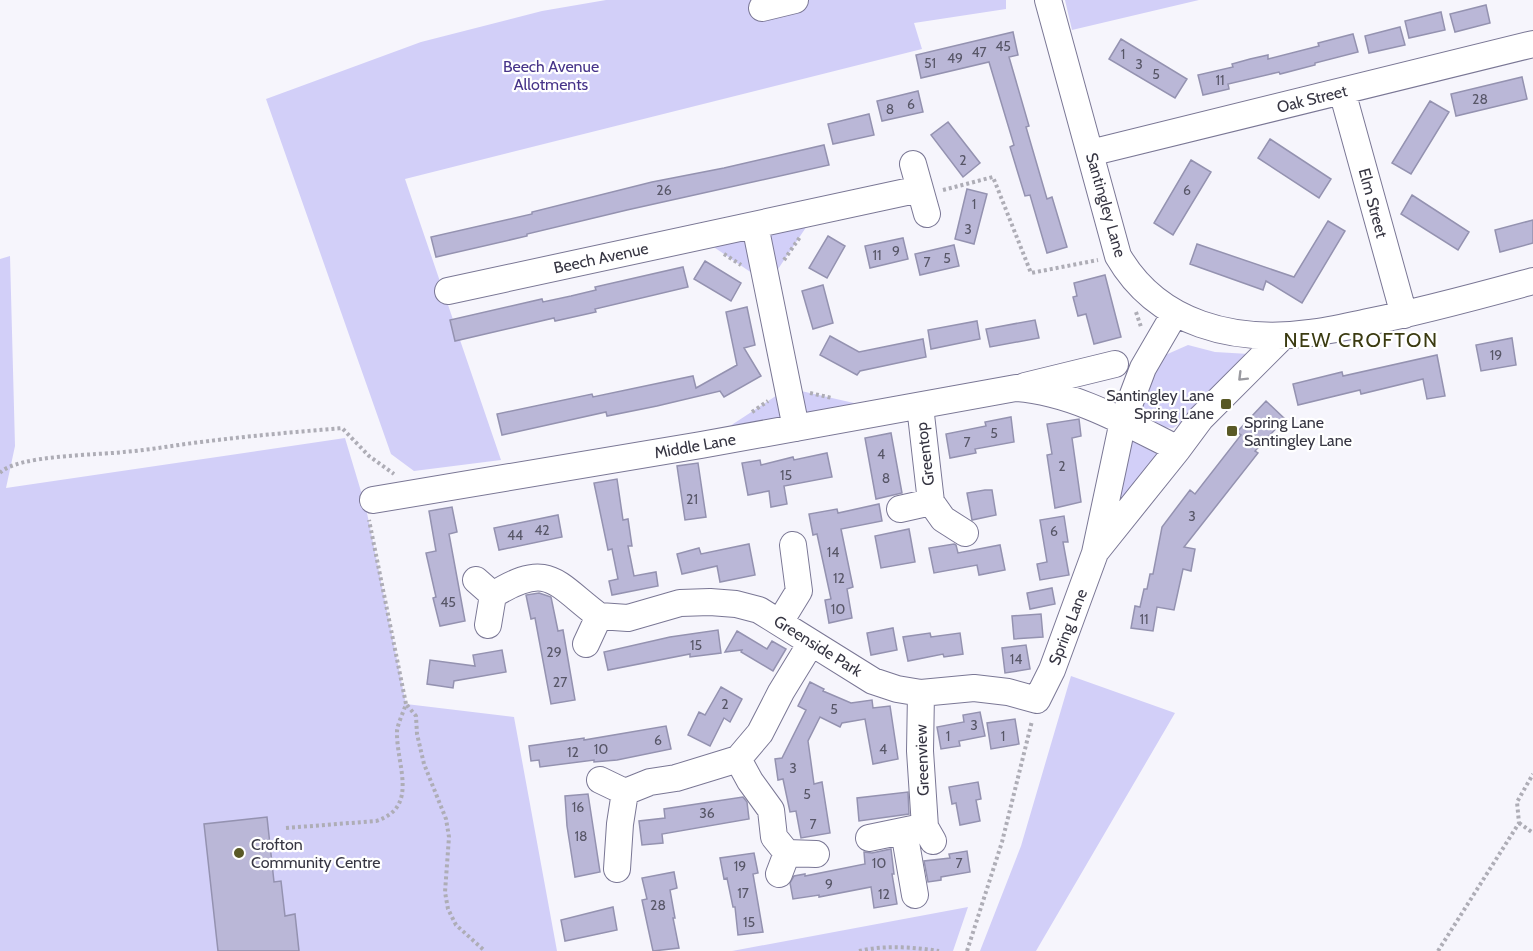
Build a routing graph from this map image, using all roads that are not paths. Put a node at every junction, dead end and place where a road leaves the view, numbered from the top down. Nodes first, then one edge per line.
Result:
1 (795, 0) edge
2 (1047, 0) edge
3 (762, 8) dead end
4 (1533, 44) edge
5 (1342, 91) junction
6 (1090, 153) junction
7 (913, 164) dead end
8 (755, 225) junction
9 (1533, 281) edge
10 (448, 291) dead end
11 (1175, 313) junction
12 (1404, 315) junction
13 (1283, 336) junction
14 (1115, 364) dead end
15 (1016, 388) junction
16 (920, 406) junction
17 (1123, 421) junction
18 (796, 428) junction
19 (1178, 449) junction
20 (373, 500) road end
21 (931, 502) junction
22 (900, 509) dead end
23 (964, 533) dead end
24 (793, 545) dead end
25 (1095, 553) junction
26 (599, 616) junction
27 (780, 622) junction
28 (488, 625) dead end
29 (811, 643) junction
30 (586, 644) dead end
31 (921, 693) junction
32 (1037, 700) joint
33 (738, 759) junction
34 (600, 780) dead end
35 (625, 792) junction
36 (921, 833) junction
37 (869, 838) dead end
38 (816, 854) dead end
39 (617, 870) dead end
40 (915, 895) dead end

1 - 3 street
2 - 6 street, Santingley Lane
4 - 5 street, Oak Street
5 - 6 street, Oak Street
5 - 12 street, Elm Street
6 - 11 street, Santingley Lane
7 - 8 street, Beech Avenue
8 - 10 street, Beech Avenue
8 - 18 street
9 - 12 street, Santingley Lane
11 - 13 street, Santingley Lane
11 - 17 street, Spring Lane
12 - 13 street, Santingley Lane
13 -> 19 street, Spring Lane
14 - 15 street, Middle Lane
15 - 16 street, Middle Lane
15 - 17 street, Middle Lane
16 - 18 street, Middle Lane
16 - 21 street, Greentop
17 - 19 street
17 - 25 street, Spring Lane
18 - 20 street, Middle Lane
19 - 25 street, Spring Lane
21 - 22 street, Greentop
21 - 23 street, Greentop
24 - 27 street
25 - 32 street, Spring Lane
26 - 27 street, Greenside Park
26 - 28 street
26 - 30 street
27 - 29 street, Greenside Park
29 - 31 street, Greenside Park
29 - 33 street
31 - 32 street, Greenside Park
31 - 36 street, Greenview
33 - 35 street
33 - 38 street
34 - 35 street
35 - 39 street
36 - 37 street
36 - 40 street, Greenview

